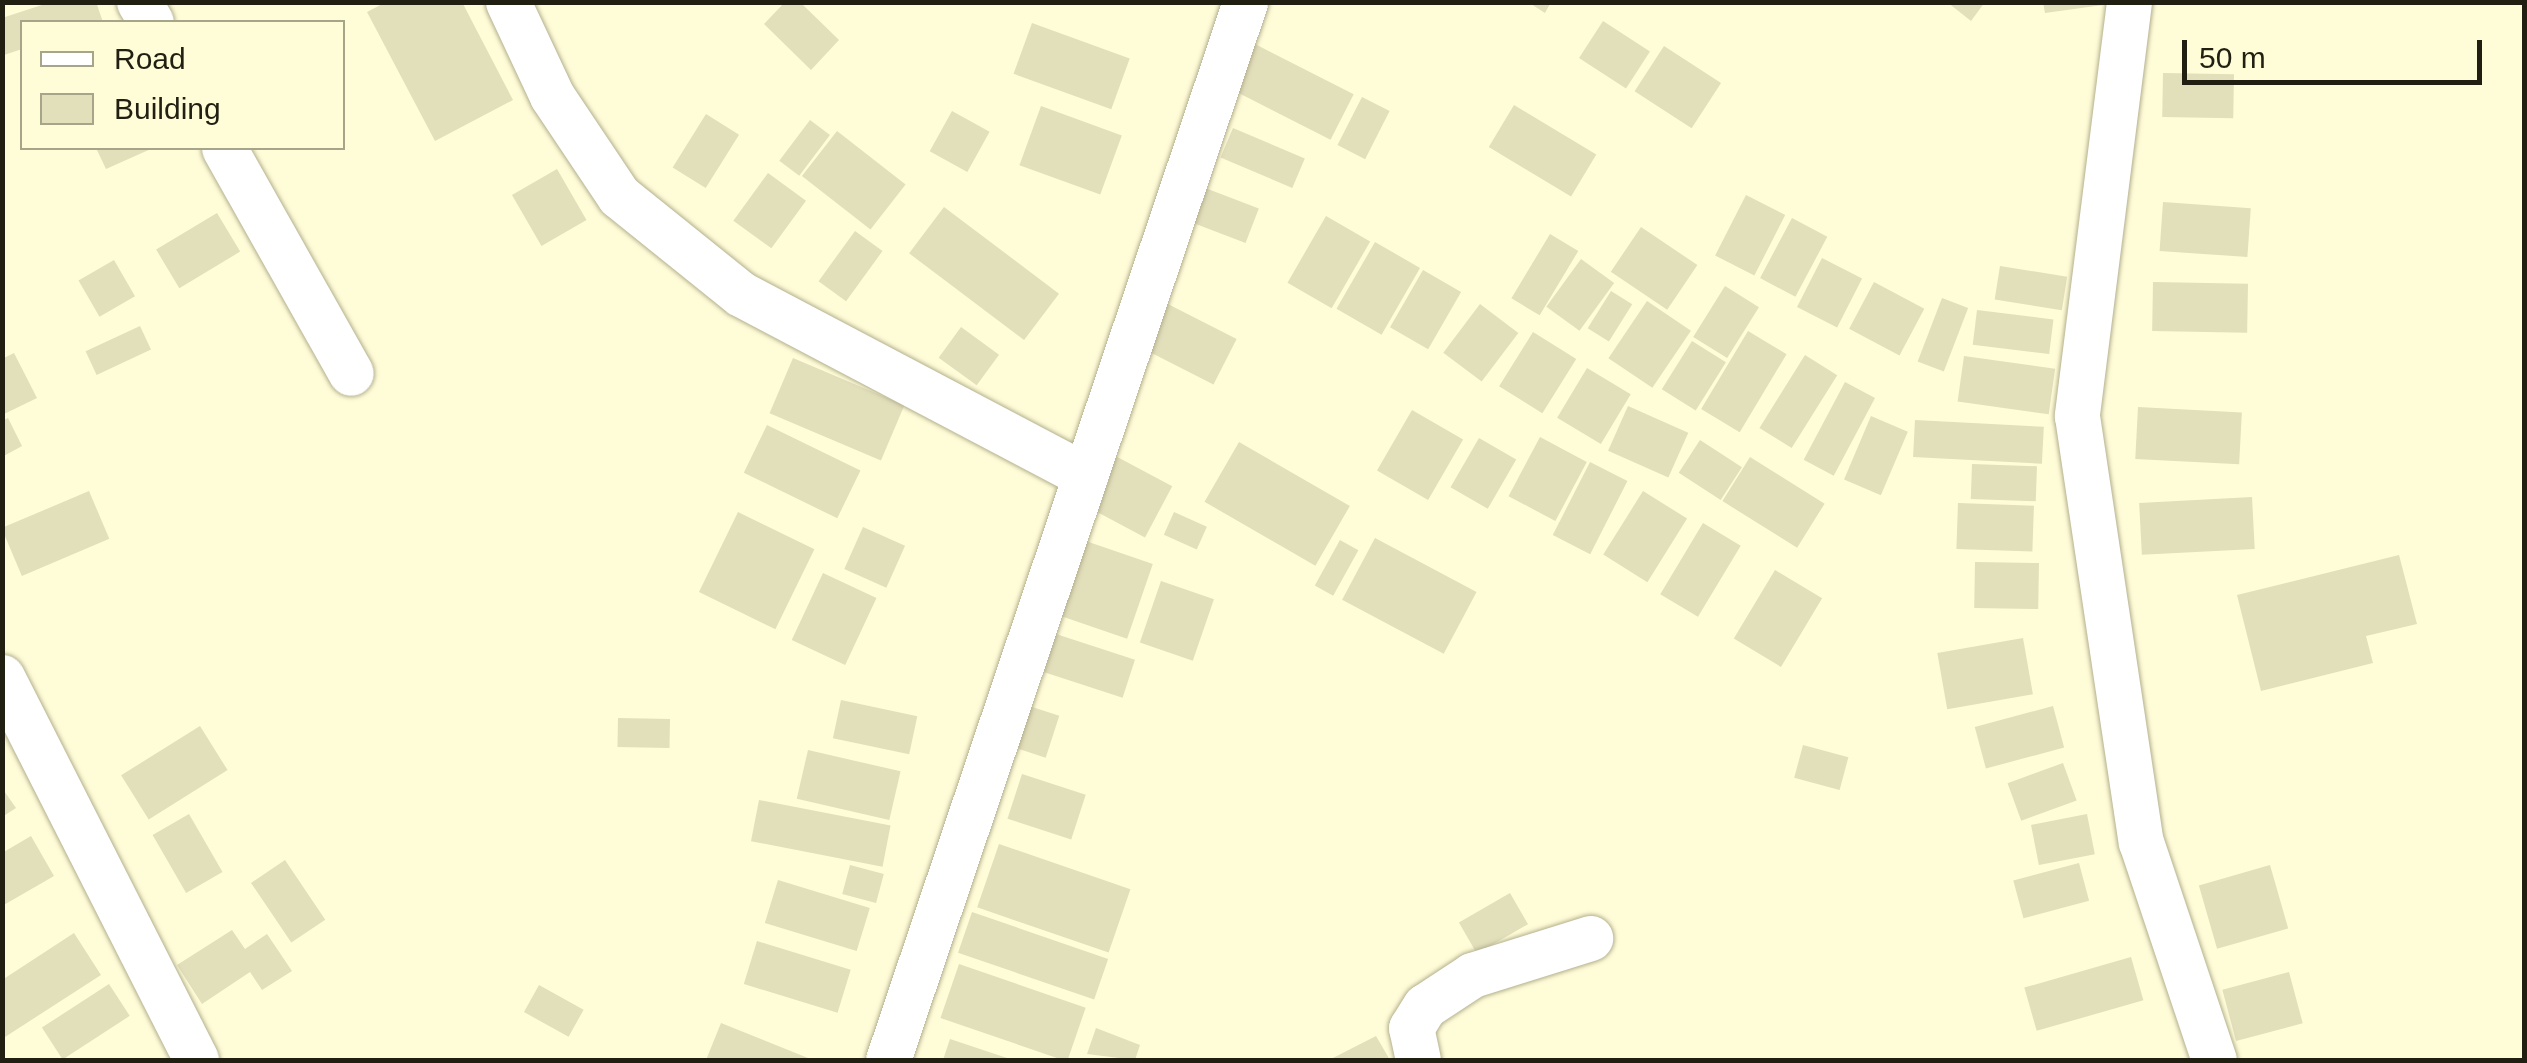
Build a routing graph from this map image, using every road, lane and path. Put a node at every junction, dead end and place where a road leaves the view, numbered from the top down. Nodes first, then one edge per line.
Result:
1 (508, 2) edge
2 (2129, 2) edge
3 (1244, 3) edge
4 (225, 150) edge
5 (352, 373) dead end
6 (1085, 476) junction
7 (2, 678) edge
8 (1590, 938) dead end
9 (196, 1060) edge
10 (888, 1060) edge
11 (1418, 1060) edge
12 (2214, 1060) edge

1 - 6 street
2 - 12 street
3 - 6 street
4 - 5 street
6 - 10 street
7 - 9 street
8 - 11 street

